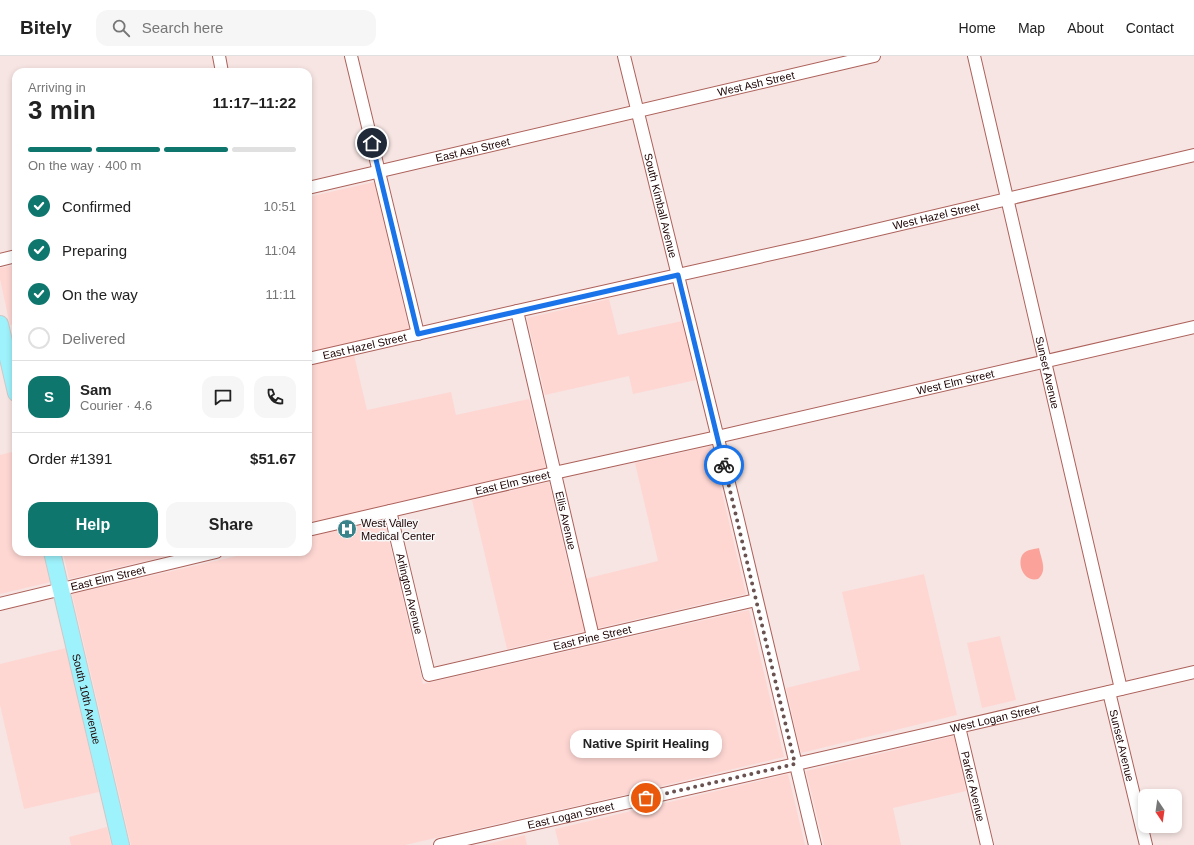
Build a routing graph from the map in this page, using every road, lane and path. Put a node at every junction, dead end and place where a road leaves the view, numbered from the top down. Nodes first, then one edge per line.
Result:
1 (219, 56) edge
2 (351, 56) edge
3 (624, 56) edge
4 (874, 56) edge
5 (974, 56) edge
6 (221, 68) edge
7 (638, 111) junction
8 (1194, 155) edge
9 (379, 172) junction
10 (312, 187) edge
11 (1007, 198) junction
12 (12, 257) edge
13 (0, 260) edge
14 (678, 275) junction
15 (517, 311) junction
16 (0, 324) edge
17 (1194, 327) edge
18 (418, 334) junction
19 (312, 358) edge
20 (1045, 361) junction
21 (12, 375) edge
22 (717, 437) junction
23 (554, 473) junction
24 (390, 511) junction
25 (312, 529) edge
26 (53, 556) edge
27 (199, 556) edge
28 (61, 588) junction
29 (756, 600) junction
30 (0, 604) edge
31 (593, 637) junction
32 (1194, 672) edge
33 (429, 675) joint
34 (1121, 689) junction
35 (1109, 692) junction
36 (959, 727) junction
37 (795, 764) junction
38 (468, 842) edge
39 (121, 845) edge
40 (440, 845) edge
41 (814, 845) edge
42 (987, 845) edge
43 (1146, 845) edge

1 - 6 street
2 - 9 street
3 - 7 street, South Kimball Avenue
4 - 7 street, West Ash Street
5 - 11 street, Sunset Avenue
7 - 9 street, East Ash Street
7 - 14 street, South Kimball Avenue
8 - 11 street, West Hazel Street
9 - 10 street, East Ash Street
9 - 18 street
11 - 14 street, West Hazel Street
11 - 20 street, Sunset Avenue
12 - 13 street
14 - 15 street, East Hazel Street
14 - 22 street, South Kimball Avenue
15 - 18 street, East Hazel Street
15 - 23 street, Ellis Avenue
16 - 21 main road
17 - 20 street, West Elm Street
18 - 19 street, East Hazel Street
20 - 22 street, West Elm Street
20 - 34 street, Sunset Avenue
22 - 23 street, East Elm Street
22 - 29 street, South Kimball Avenue
23 - 24 street, East Elm Street
23 - 31 street, Ellis Avenue
24 - 25 street, East Elm Street
24 - 33 street, Arlington Avenue
26 - 28 main road, South 10th Avenue
27 - 28 street, East Elm Street
28 - 30 street, East Elm Street
28 - 39 main road, South 10th Avenue
29 - 31 street, East Pine Street
29 - 37 street, South Kimball Avenue
31 - 33 street, East Pine Street
32 - 34 street, West Logan Street
34 - 35 street, West Logan Street
35 - 36 street, West Logan Street
35 - 43 street, Sunset Avenue
36 - 37 street, West Logan Street
36 - 42 street, Parker Avenue
37 - 38 street, East Logan Street
37 - 41 street, South Kimball Avenue
38 - 40 street, East Logan Street

